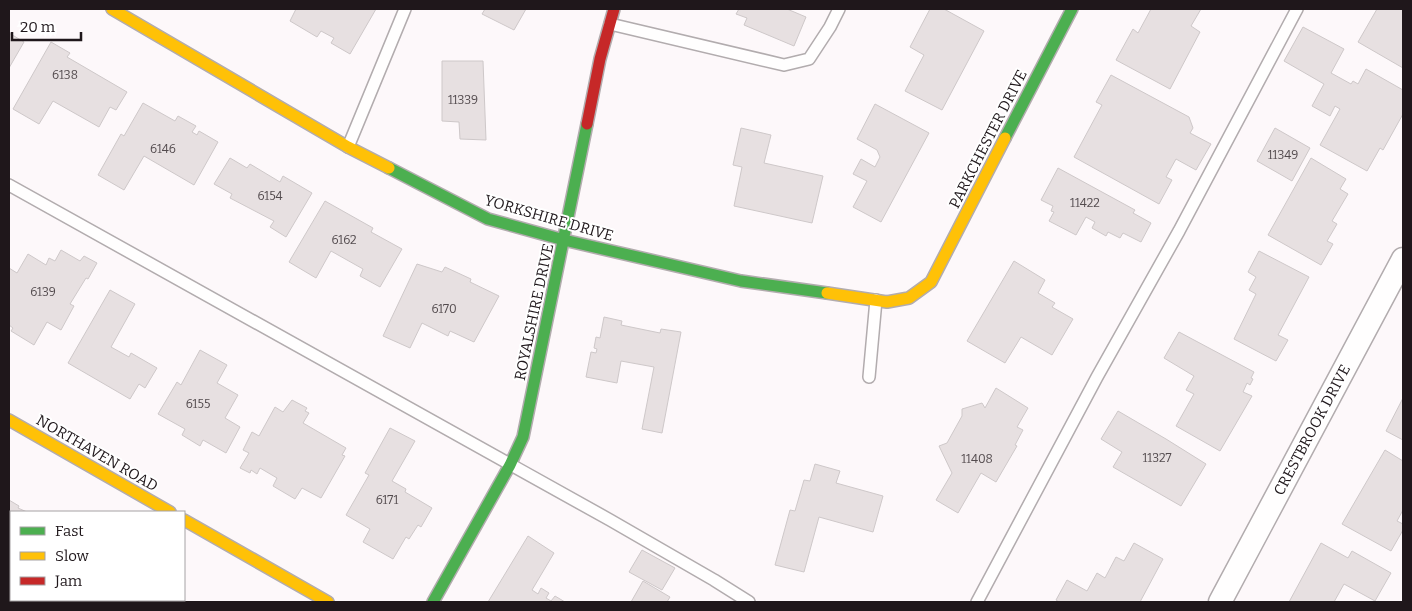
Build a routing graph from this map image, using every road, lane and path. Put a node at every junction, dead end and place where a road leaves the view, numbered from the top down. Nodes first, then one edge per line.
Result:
1 (112, 9) edge
2 (405, 9) edge
3 (614, 9) edge
4 (840, 9) edge
5 (1072, 9) edge
6 (1297, 9) edge
7 (610, 24) junction
8 (348, 147) junction
9 (9, 185) edge
10 (564, 240) junction
11 (1403, 258) edge
12 (931, 282) joint
13 (876, 300) junction
14 (869, 377) dead end
15 (9, 420) edge
16 (510, 465) junction
17 (168, 511) edge
18 (185, 521) edge
19 (328, 602) edge
20 (433, 602) edge
21 (749, 602) edge
22 (978, 602) edge
23 (1220, 602) edge

1 - 8 street, YORKSHIRE DRIVE
2 - 8 lane
3 - 7 street, ROYALSHIRE DRIVE
4 - 7 lane
5 - 12 street, PARKCHESTER DRIVE
6 - 22 lane
7 - 10 street, ROYALSHIRE DRIVE
8 - 10 street, YORKSHIRE DRIVE
9 - 16 lane
10 - 13 street, YORKSHIRE DRIVE
10 - 16 street, ROYALSHIRE DRIVE
11 - 23 street, CRESTBROOK DRIVE
12 - 13 street, YORKSHIRE DRIVE
13 - 14 lane
15 - 17 street, NORTHAVEN ROAD
16 - 20 street, ROYALSHIRE DRIVE
16 - 21 lane
18 - 19 street

